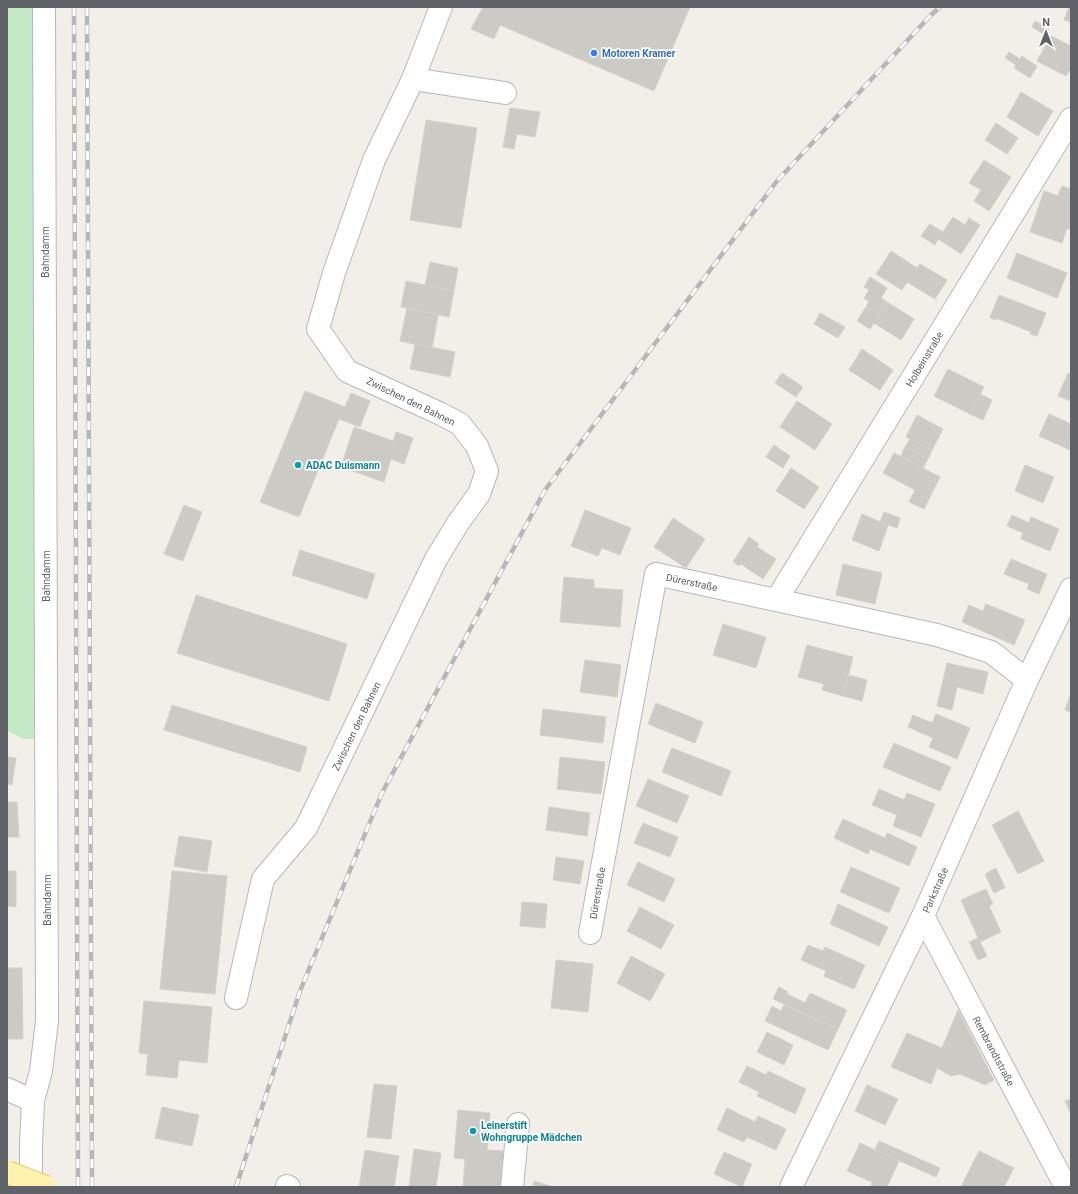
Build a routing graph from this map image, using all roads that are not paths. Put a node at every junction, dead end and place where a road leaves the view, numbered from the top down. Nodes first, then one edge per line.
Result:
1 (44, 7) edge
2 (441, 7) edge
3 (413, 79) junction
4 (505, 93) dead end
5 (1071, 119) edge
6 (1071, 589) edge
7 (777, 599) junction
8 (1027, 680) junction
9 (923, 916) junction
10 (590, 933) dead end
11 (236, 998) dead end
12 (7, 1089) edge
13 (33, 1102) junction
14 (518, 1124) dead end
15 (7, 1172) edge
16 (31, 1187) edge
17 (46, 1187) edge
18 (512, 1187) edge
19 (791, 1187) edge
20 (1066, 1187) edge

1 - 13 street, Bahndamm
2 - 3 street, Zwischen den Bahnen
3 - 4 street
3 - 11 street, Zwischen den Bahnen
5 - 7 street, Holbeinstraße
6 - 8 street, Parkstraße
7 - 8 street, Dürerstraße
7 - 10 street, Dürerstraße
8 - 9 street, Parkstraße
9 - 19 street, Parkstraße
9 - 20 street, Rembrandtstraße
12 - 13 street
13 - 16 street, Bahndamm
14 - 18 street
15 - 17 main road, bridge

